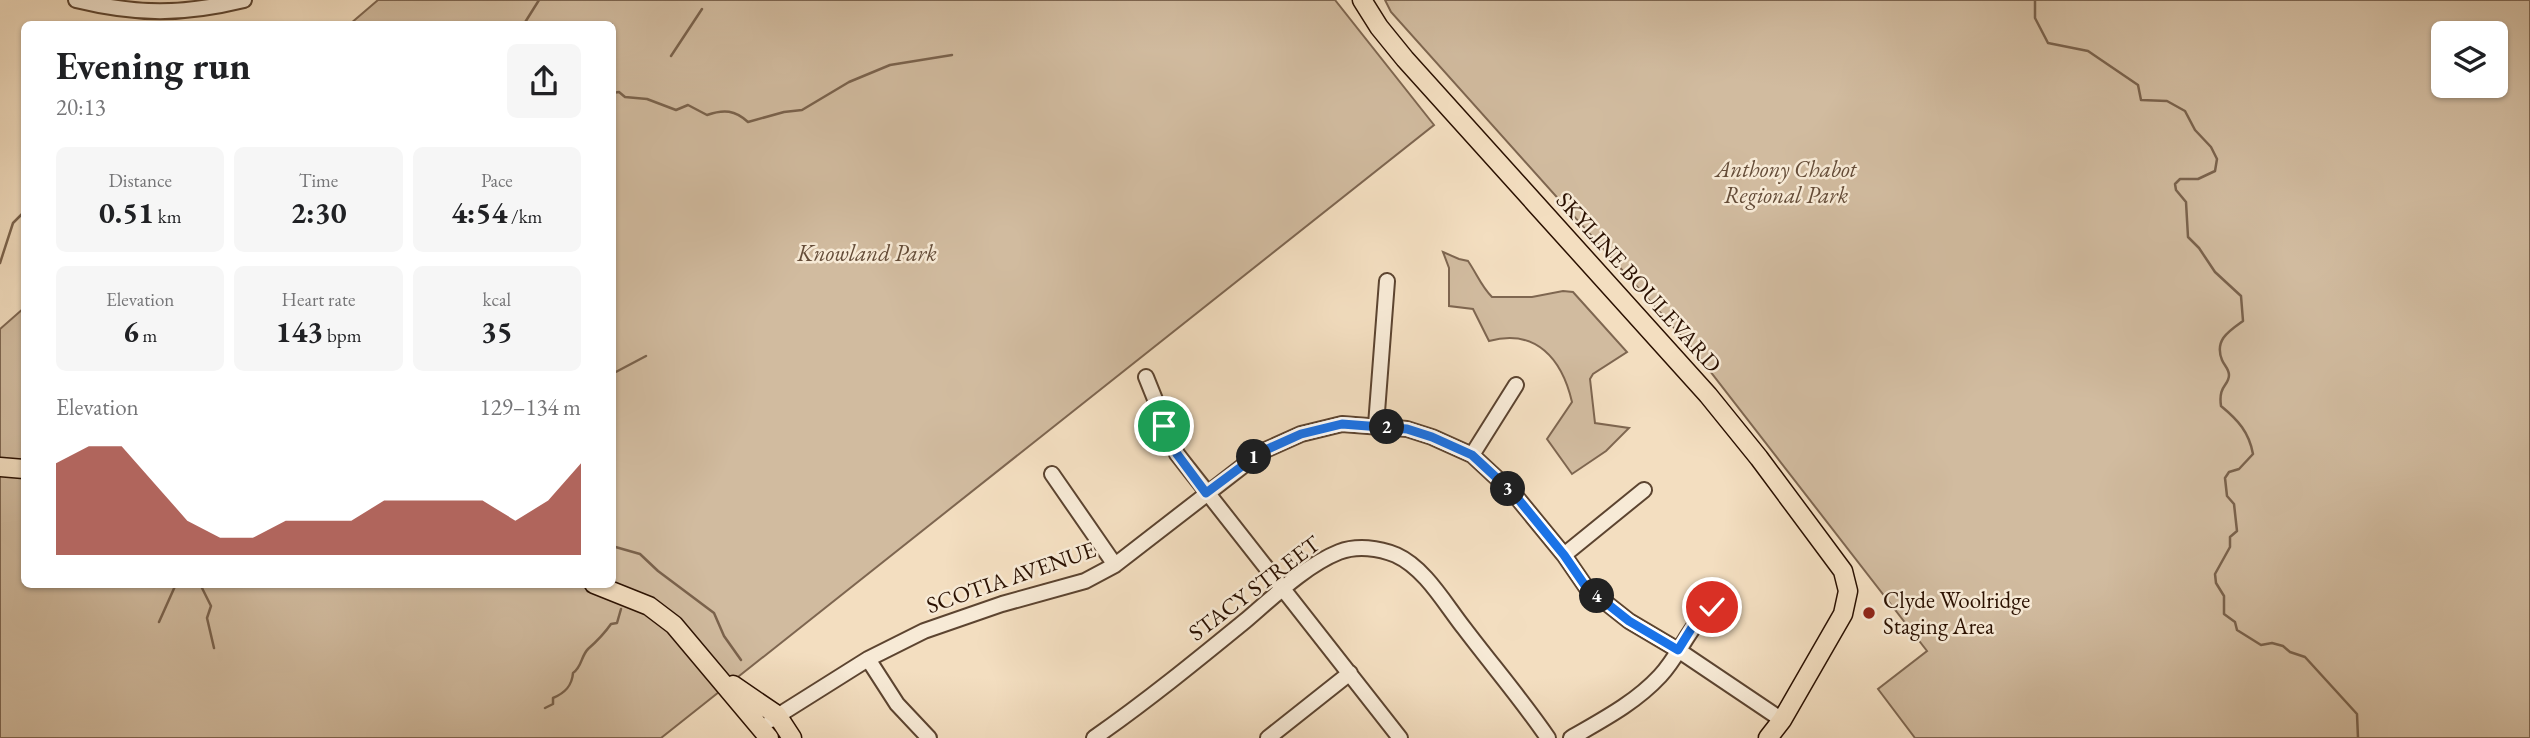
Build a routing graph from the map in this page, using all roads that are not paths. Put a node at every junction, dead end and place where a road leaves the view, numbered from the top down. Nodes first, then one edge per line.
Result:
1 (76, 0) edge
2 (244, 0) edge
3 (1362, 0) edge
4 (1387, 281) dead end
5 (1146, 377) dead end
6 (1516, 385) dead end
7 (1376, 425) junction
8 (1472, 455) junction
9 (0, 467) edge
10 (21, 469) edge
11 (1052, 474) dead end
12 (1644, 491) dead end
13 (1206, 493) junction
14 (1564, 555) junction
15 (1115, 565) junction
16 (604, 588) edge
17 (1283, 589) junction
18 (1726, 599) dead end
19 (1678, 650) junction
20 (868, 659) junction
21 (1350, 673) junction
22 (718, 676) junction
23 (777, 715) junction
24 (1782, 720) junction
25 (765, 733) edge
26 (792, 738) edge
27 (929, 738) edge
28 (1094, 738) edge
29 (1268, 738) edge
30 (1400, 738) edge
31 (1548, 738) edge
32 (1571, 738) edge
33 (1768, 738) edge

1 - 2 street
3 - 24 main road, SKYLINE BOULEVARD
4 - 7 street
5 - 13 street
6 - 8 street
7 - 8 street, SCOTIA AVENUE
7 - 13 street, SCOTIA AVENUE
8 - 14 street, SCOTIA AVENUE
9 - 10 main road
11 - 15 street
12 - 14 street
13 - 15 street, SCOTIA AVENUE
13 - 17 street
14 - 19 street, SCOTIA AVENUE
15 - 20 street, SCOTIA AVENUE
16 - 22 main road
17 - 21 street
17 - 28 street, STACY STREET
17 - 31 street, STACY STREET
18 - 19 street
19 - 24 street, SCOTIA AVENUE
19 - 32 street
20 - 23 street, SCOTIA AVENUE
20 - 27 street
21 - 29 street
21 - 30 street
22 - 23 main road
22 - 25 main road
23 - 25 street, SCOTIA AVENUE
23 - 26 main road
24 - 33 main road

